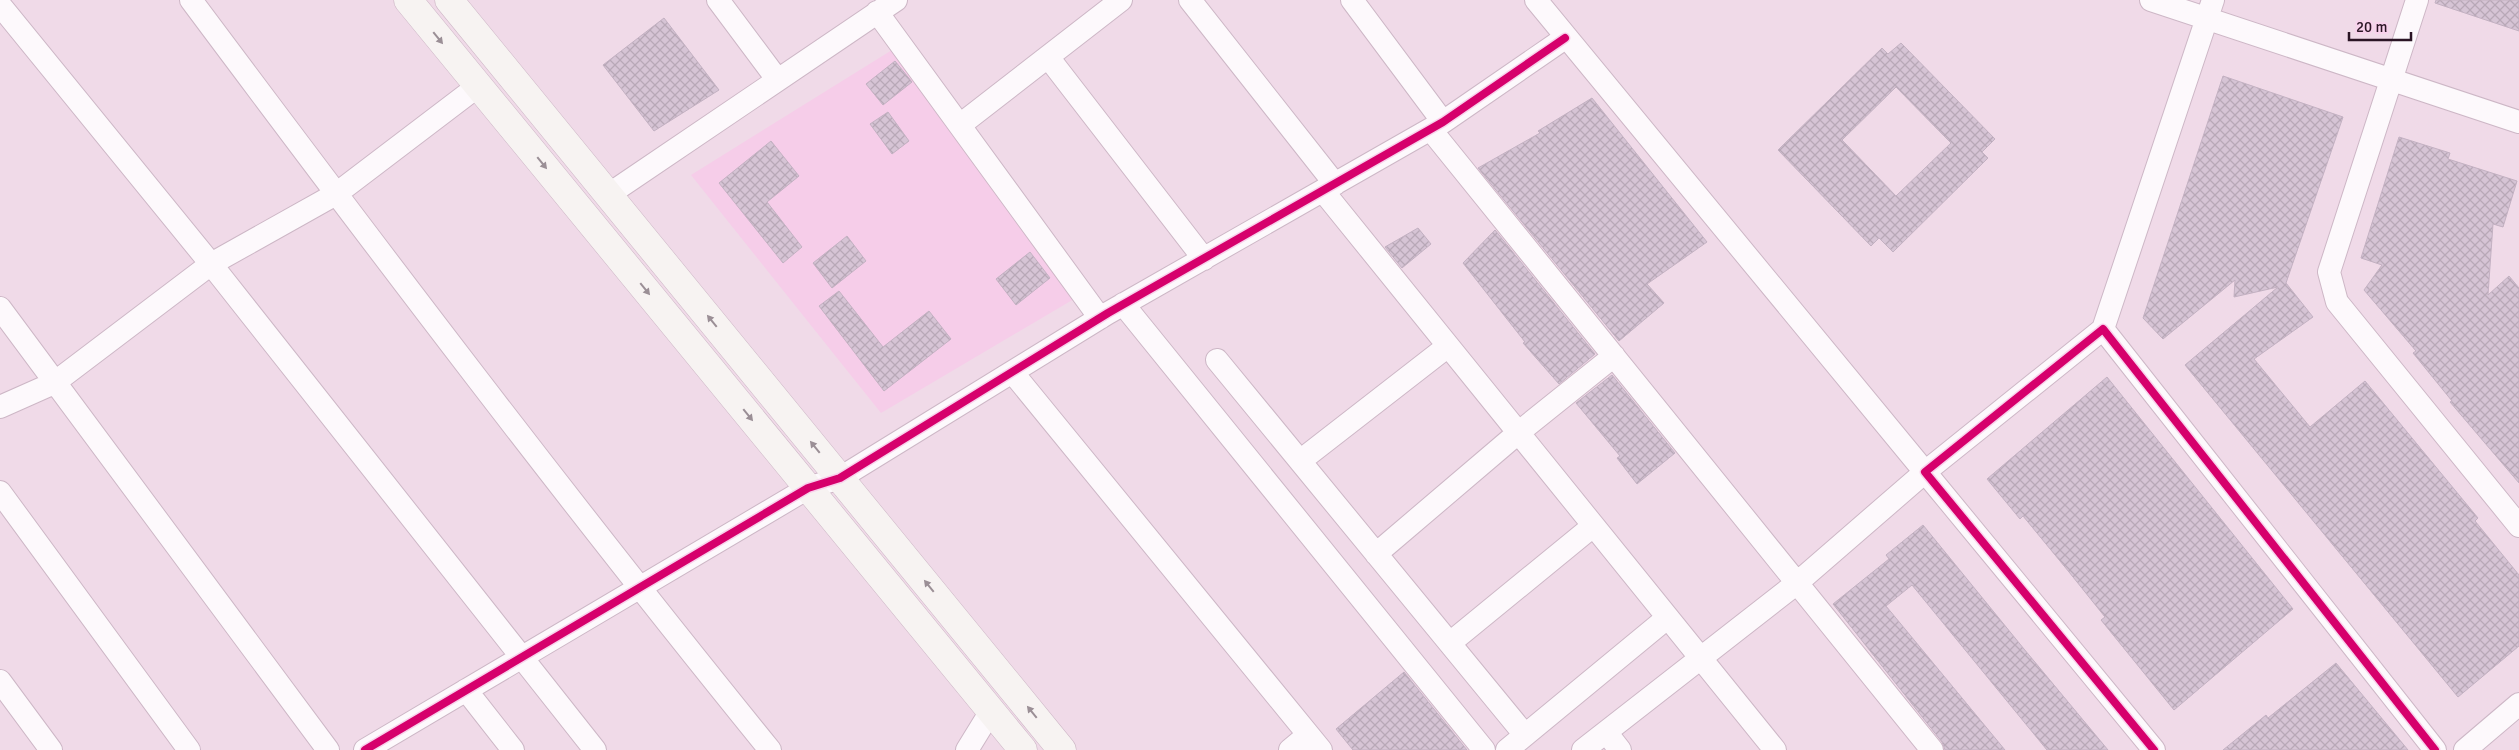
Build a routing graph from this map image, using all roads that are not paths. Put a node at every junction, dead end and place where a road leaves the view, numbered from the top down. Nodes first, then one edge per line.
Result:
1 (191, 0) edge
2 (408, 0) edge
3 (449, 0) edge
4 (718, 0) edge
5 (896, 0) edge
6 (1121, 0) edge
7 (1190, 0) edge
8 (1352, 0) edge
9 (1536, 0) edge
10 (2151, 0) edge
11 (2417, 0) edge
12 (0, 4) edge
13 (2210, 9) edge
14 (877, 12) junction
15 (1565, 38) junction
16 (1048, 57) junction
17 (776, 79) junction
18 (2391, 79) junction
19 (478, 86) junction
20 (2519, 122) edge
21 (960, 125) junction
22 (1437, 126) junction
23 (1329, 188) junction
24 (336, 194) junction
25 (608, 195) junction
26 (1204, 259) junction
27 (211, 264) junction
28 (1123, 304) junction
29 (0, 308) edge
30 (1100, 318) junction
31 (2103, 329) junction
32 (1448, 346) junction
33 (1614, 356) junction
34 (1217, 360) dead end
35 (1013, 373) junction
36 (54, 383) junction
37 (0, 407) edge
38 (1518, 433) junction
39 (1300, 461) junction
40 (1925, 472) junction
41 (840, 478) junction
42 (808, 488) junction
43 (0, 492) edge
44 (1593, 526) junction
45 (2519, 526) edge
46 (1376, 554) junction
47 (1797, 583) junction
48 (638, 588) junction
49 (1667, 618) junction
50 (1450, 643) junction
51 (521, 657) junction
52 (1700, 657) junction
53 (0, 681) edge
54 (466, 690) junction
55 (2519, 704) edge
56 (991, 711) junction
57 (1606, 732) junction
58 (1525, 735) junction
59 (1314, 742) edge
60 (51, 750) edge
61 (189, 750) edge
62 (328, 750) edge
63 (365, 750) edge
64 (513, 750) edge
65 (595, 750) edge
66 (770, 750) edge
67 (967, 750) edge
68 (1023, 750) edge
69 (1062, 750) edge
70 (1290, 750) edge
71 (1484, 750) edge
72 (1507, 750) edge
73 (1583, 750) edge
74 (1620, 750) edge
75 (1775, 750) edge
76 (1932, 750) edge
77 (2154, 750) edge
78 (2435, 750) edge
79 (2465, 750) edge

1 - 24 street
2 -> 19 main road
3 - 25 main road
4 - 17 street
5 - 14 street
6 - 16 street
7 - 23 street
8 - 22 street
9 - 15 street
10 - 13 street
11 - 18 street
12 - 27 street
13 - 18 street
13 - 31 street
14 - 17 street
14 - 21 street
15 - 22 street
15 - 40 street
16 - 21 street
16 - 26 street
17 - 25 street
18 - 20 street
18 - 45 street
19 - 24 street
19 -> 42 main road
21 - 30 street
22 - 23 street
22 - 33 street
23 - 26 street
23 - 32 street
24 - 27 street
24 - 48 street
41 -> 25 main road
26 - 28 street
27 - 36 street
27 - 51 street
28 - 30 street
28 - 71 street
29 - 36 street
30 - 35 street
31 - 40 street
31 - 78 street
32 - 38 street
32 - 39 street
33 - 38 street
33 - 47 street
34 - 39 street
35 - 41 street
35 - 59 street
36 - 37 street
36 - 62 street
38 - 44 street
38 - 46 street
39 - 46 street
40 - 47 street
40 - 77 street
41 - 42 street
69 -> 41 main road
42 - 48 street
42 - 56 main road
43 - 61 street
44 - 49 street
44 - 50 street
46 - 50 street
47 - 52 street
47 - 76 street
48 - 51 street
48 - 66 street
49 - 52 street
49 - 58 street
50 - 58 street
51 - 54 street
51 - 65 street
52 - 57 street
52 - 75 street
53 - 60 street
54 - 63 street
54 - 64 street
55 - 79 street
56 - 67 street
56 - 68 main road
57 - 73 street
57 - 74 street
58 - 72 street
59 - 70 street

